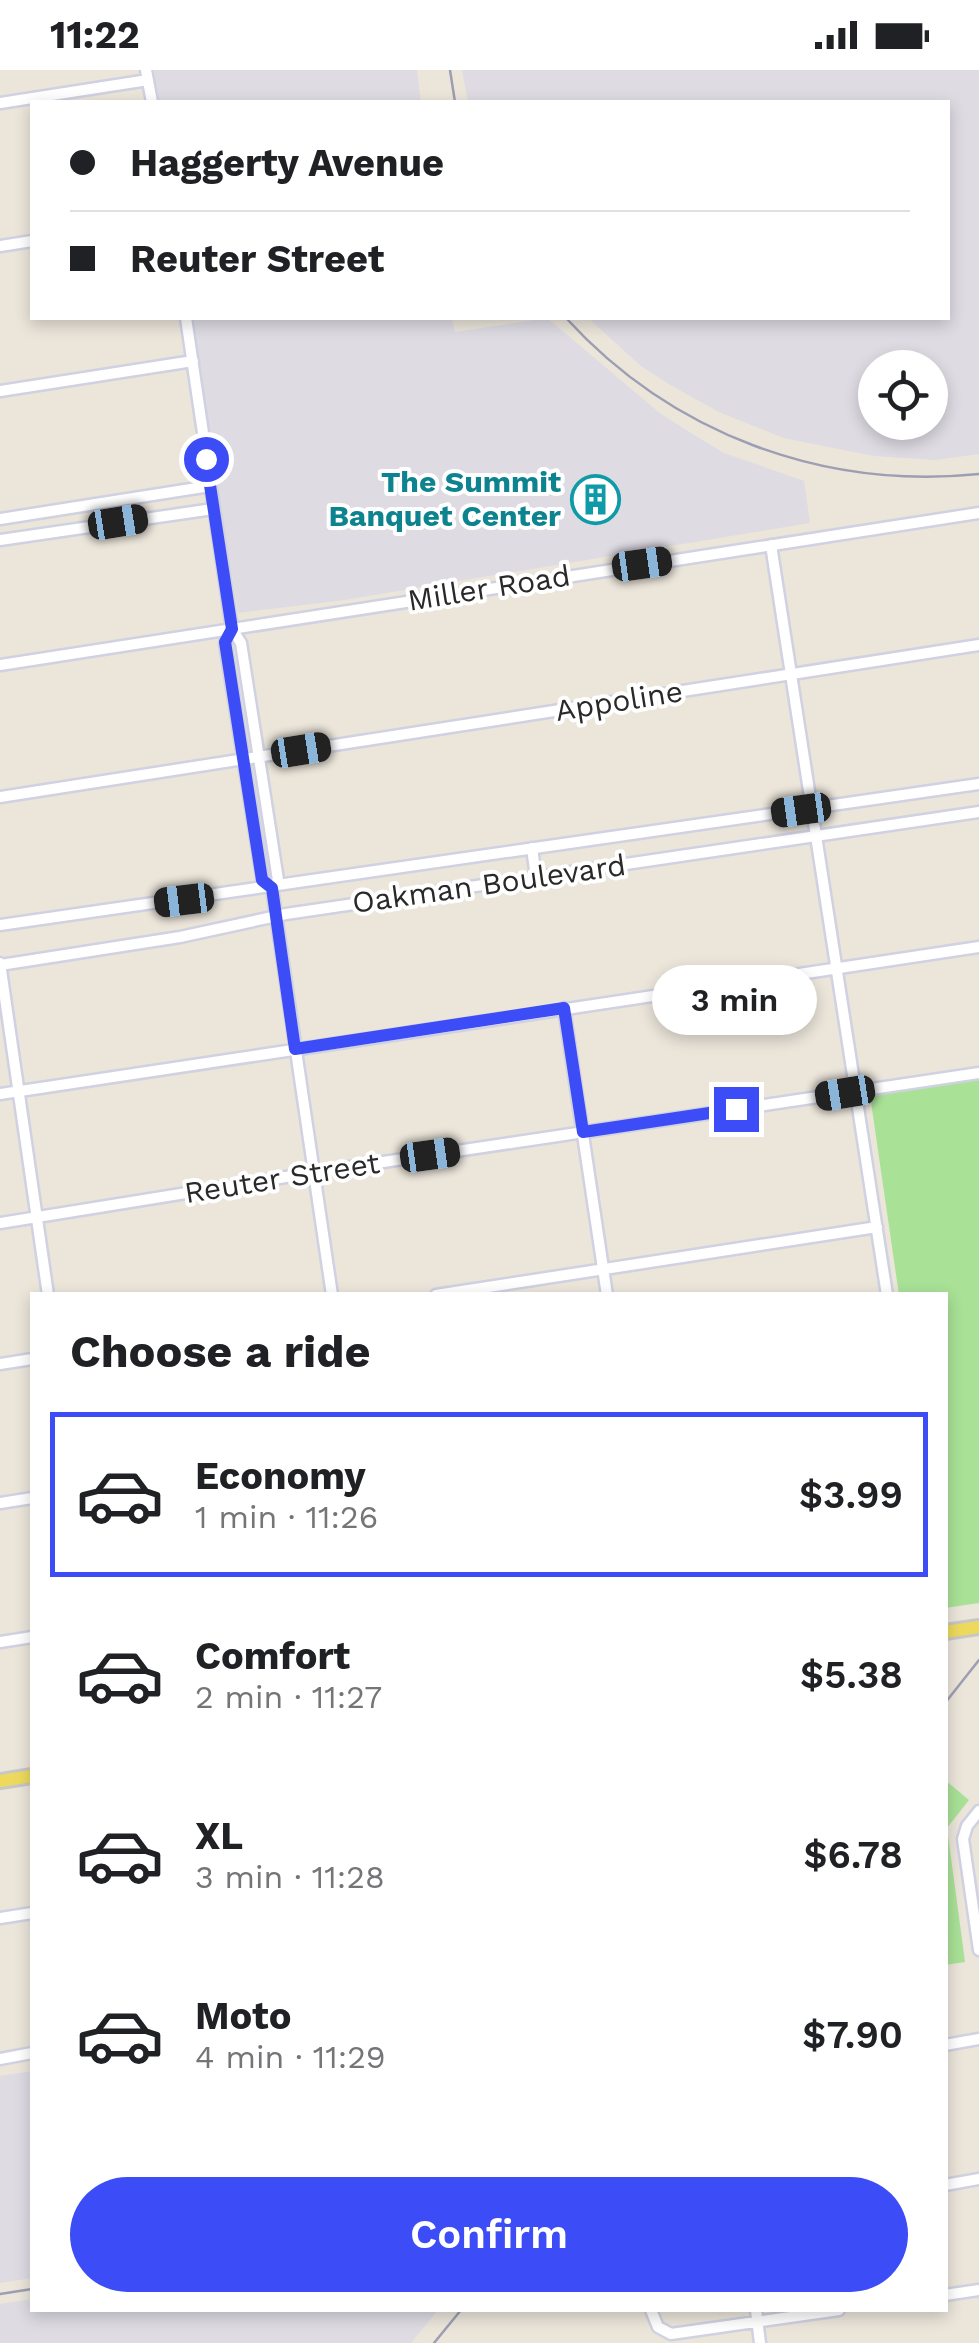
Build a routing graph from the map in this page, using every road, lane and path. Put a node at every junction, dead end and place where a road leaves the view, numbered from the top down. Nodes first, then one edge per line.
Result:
1 (147, 75) edge
2 (152, 100) edge
3 (0, 103) edge
4 (30, 241) edge
5 (0, 246) edge
6 (186, 320) edge
7 (193, 361) junction
8 (0, 391) edge
9 (210, 486) junction
10 (213, 508) junction
11 (979, 513) edge
12 (0, 519) edge
13 (0, 540) edge
14 (771, 545) junction
15 (232, 629) junction
16 (979, 645) edge
17 (0, 664) edge
18 (790, 674) junction
19 (248, 686) junction
20 (232, 688) junction
21 (259, 756) junction
22 (243, 759) junction
23 (979, 784) edge
24 (0, 796) edge
25 (811, 808) junction
26 (979, 812) edge
27 (268, 818) junction
28 (252, 820) junction
29 (816, 836) junction
30 (532, 848) junction
31 (536, 877) junction
32 (272, 888) junction
33 (276, 916) junction
34 (0, 925) edge
35 (979, 947) edge
36 (0, 964) edge
37 (836, 968) junction
38 (564, 1008) junction
39 (295, 1049) junction
40 (979, 1073) edge
41 (20, 1090) junction
42 (855, 1092) junction
43 (0, 1094) edge
44 (583, 1132) junction
45 (313, 1172) junction
46 (38, 1217) junction
47 (0, 1223) edge
48 (877, 1227) junction
49 (604, 1269) junction
50 (48, 1292) edge
51 (332, 1292) edge
52 (455, 1292) edge
53 (608, 1292) edge
54 (887, 1292) edge
55 (30, 1359) edge
56 (0, 1364) edge
57 (30, 1498) edge
58 (0, 1503) edge
59 (979, 1627) edge
60 (948, 1632) edge
61 (30, 1637) edge
62 (0, 1642) edge
63 (30, 1776) edge
64 (0, 1781) edge
65 (979, 1810) edge
66 (975, 1900) edge
67 (30, 1913) edge
68 (0, 1918) edge
69 (979, 1950) edge
70 (979, 2039) edge
71 (948, 2044) edge
72 (30, 2054) edge
73 (0, 2059) edge
74 (979, 2179) edge
75 (948, 2184) edge
76 (979, 2290) edge
77 (948, 2295) edge
78 (653, 2312) edge
79 (811, 2312) edge
80 (756, 2316) edge
81 (760, 2343) edge

1 - 2 street
1 - 3 street
4 - 5 street
6 - 7 street
7 - 8 street
7 - 9 street
9 - 10 street
9 - 12 street
10 - 13 street
10 - 15 street
11 - 14 street, Miller Road
14 - 15 street, Miller Road
14 - 18 street
15 - 17 street, Miller Road
15 - 19 street
15 - 20 street
16 - 18 street, Appoline
18 - 21 street, Appoline
18 - 25 street
19 - 20 street
19 - 21 street
20 - 22 street
21 - 22 street, Appoline
21 - 27 street
22 - 24 street, Appoline
22 - 28 street
23 - 25 street, Oakman Boulevard
25 - 29 street
25 - 30 street, Oakman Boulevard
26 - 29 street, Oakman Boulevard
27 - 28 street
27 - 32 street
28 - 32 street
29 - 31 street, Oakman Boulevard
29 - 37 street
30 - 31 street
30 - 32 street, Oakman Boulevard
31 - 33 street, Oakman Boulevard
32 - 33 street
32 - 34 street, Oakman Boulevard
33 - 36 street, Oakman Boulevard
33 - 39 street
35 - 37 street
36 - 41 street
37 - 38 street
37 - 42 street
38 - 39 street
38 - 44 street
39 - 41 street
39 - 45 street
40 - 42 street, Reuter Street
41 - 43 street
41 - 46 street
42 - 44 street, Reuter Street
42 - 48 street
44 - 45 street, Reuter Street
44 - 49 street
45 - 46 street, Reuter Street
45 - 51 street
46 - 47 street, Reuter Street
46 - 50 street
48 - 49 street
48 - 54 street
49 - 52 street
49 - 53 street
55 - 56 street
57 - 58 street
59 - 60 main road
61 - 62 street
63 - 64 main road
65 - 66 street
66 - 69 street
67 - 68 street
70 - 71 street
72 - 73 street
74 - 75 street
76 - 77 street
78 - 80 street
79 - 80 street
80 - 81 street

